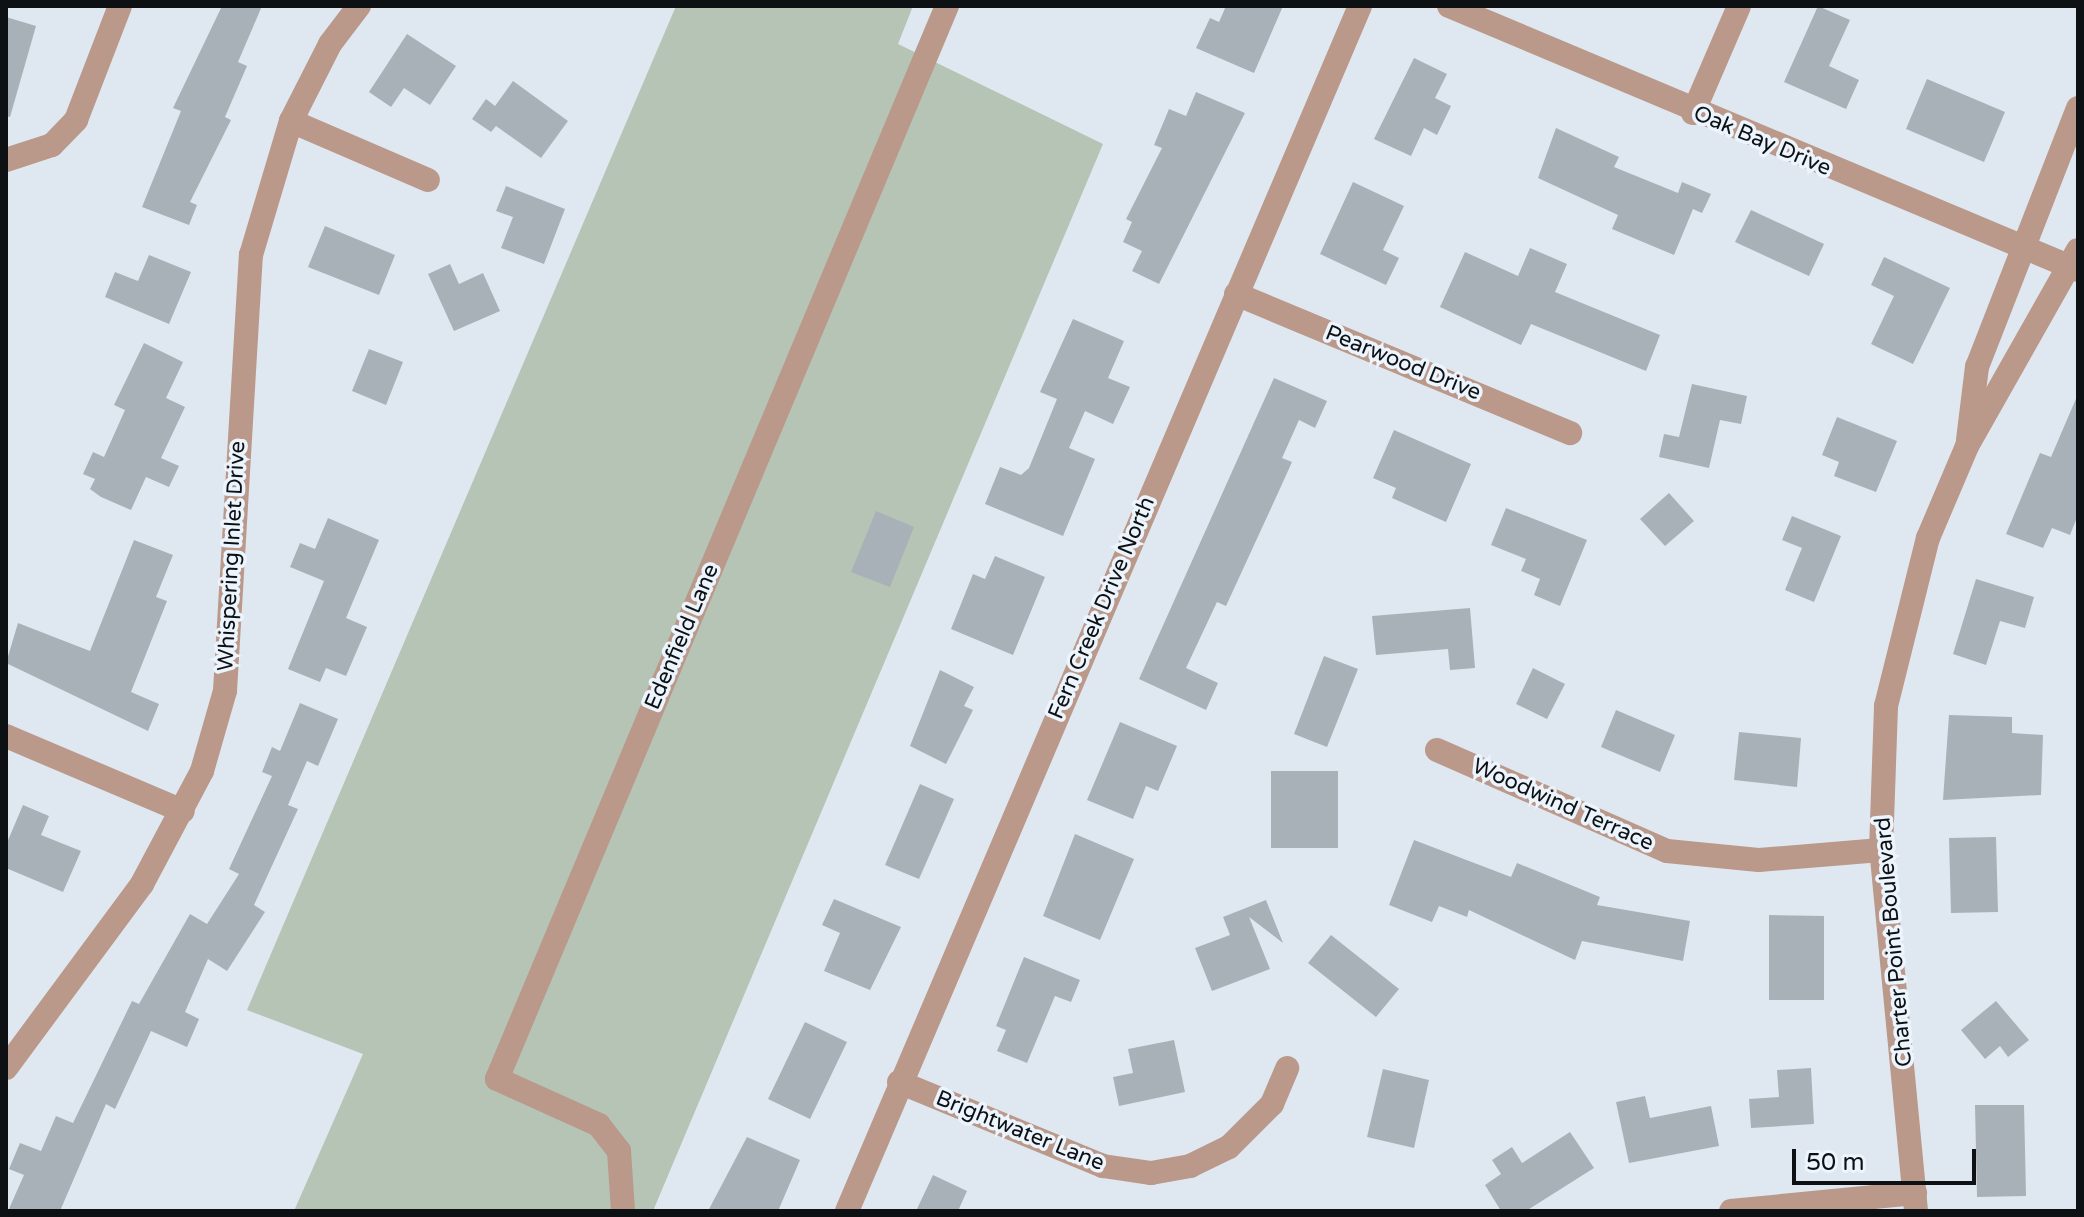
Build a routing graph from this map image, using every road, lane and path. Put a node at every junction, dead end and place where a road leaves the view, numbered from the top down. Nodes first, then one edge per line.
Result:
1 (120, 6) edge
2 (359, 6) edge
3 (947, 6) edge
4 (1360, 6) edge
5 (1449, 6) edge
6 (1739, 6) edge
7 (2078, 108) edge
8 (1693, 113) junction
9 (291, 121) junction
10 (6, 160) edge
11 (428, 180) dead end
12 (2018, 246) junction
13 (2075, 263) edge
14 (1236, 294) junction
15 (1570, 433) dead end
16 (1967, 446) junction
17 (6, 736) edge
18 (1437, 750) dead end
19 (183, 811) junction
20 (1881, 850) junction
21 (6, 1068) edge
22 (1287, 1068) dead end
23 (899, 1082) junction
24 (1916, 1202) edge
25 (623, 1211) edge
26 (847, 1211) edge
27 (1731, 1211) edge

1 - 10 street
2 - 9 street, Whispering Inlet Drive
3 - 25 street, Edenfield Lane
4 - 14 street, Fern Creek Drive North
5 - 8 street, Oak Bay Drive
6 - 8 street
7 - 12 street, Charter Point Boulevard
8 - 12 street, Oak Bay Drive
9 - 11 street
9 - 19 street, Whispering Inlet Drive
12 - 13 street, Oak Bay Drive
12 - 16 street, Charter Point Boulevard
13 - 16 street, Charter Point Boulevard
14 - 15 street, Pearwood Drive
14 - 23 street, Fern Creek Drive North
16 - 20 street, Charter Point Boulevard
17 - 19 street
18 - 20 street, Woodwind Terrace
19 - 21 street, Whispering Inlet Drive
20 - 24 street, Charter Point Boulevard
22 - 23 street, Brightwater Lane
23 - 26 street, Fern Creek Drive North
24 - 27 street

